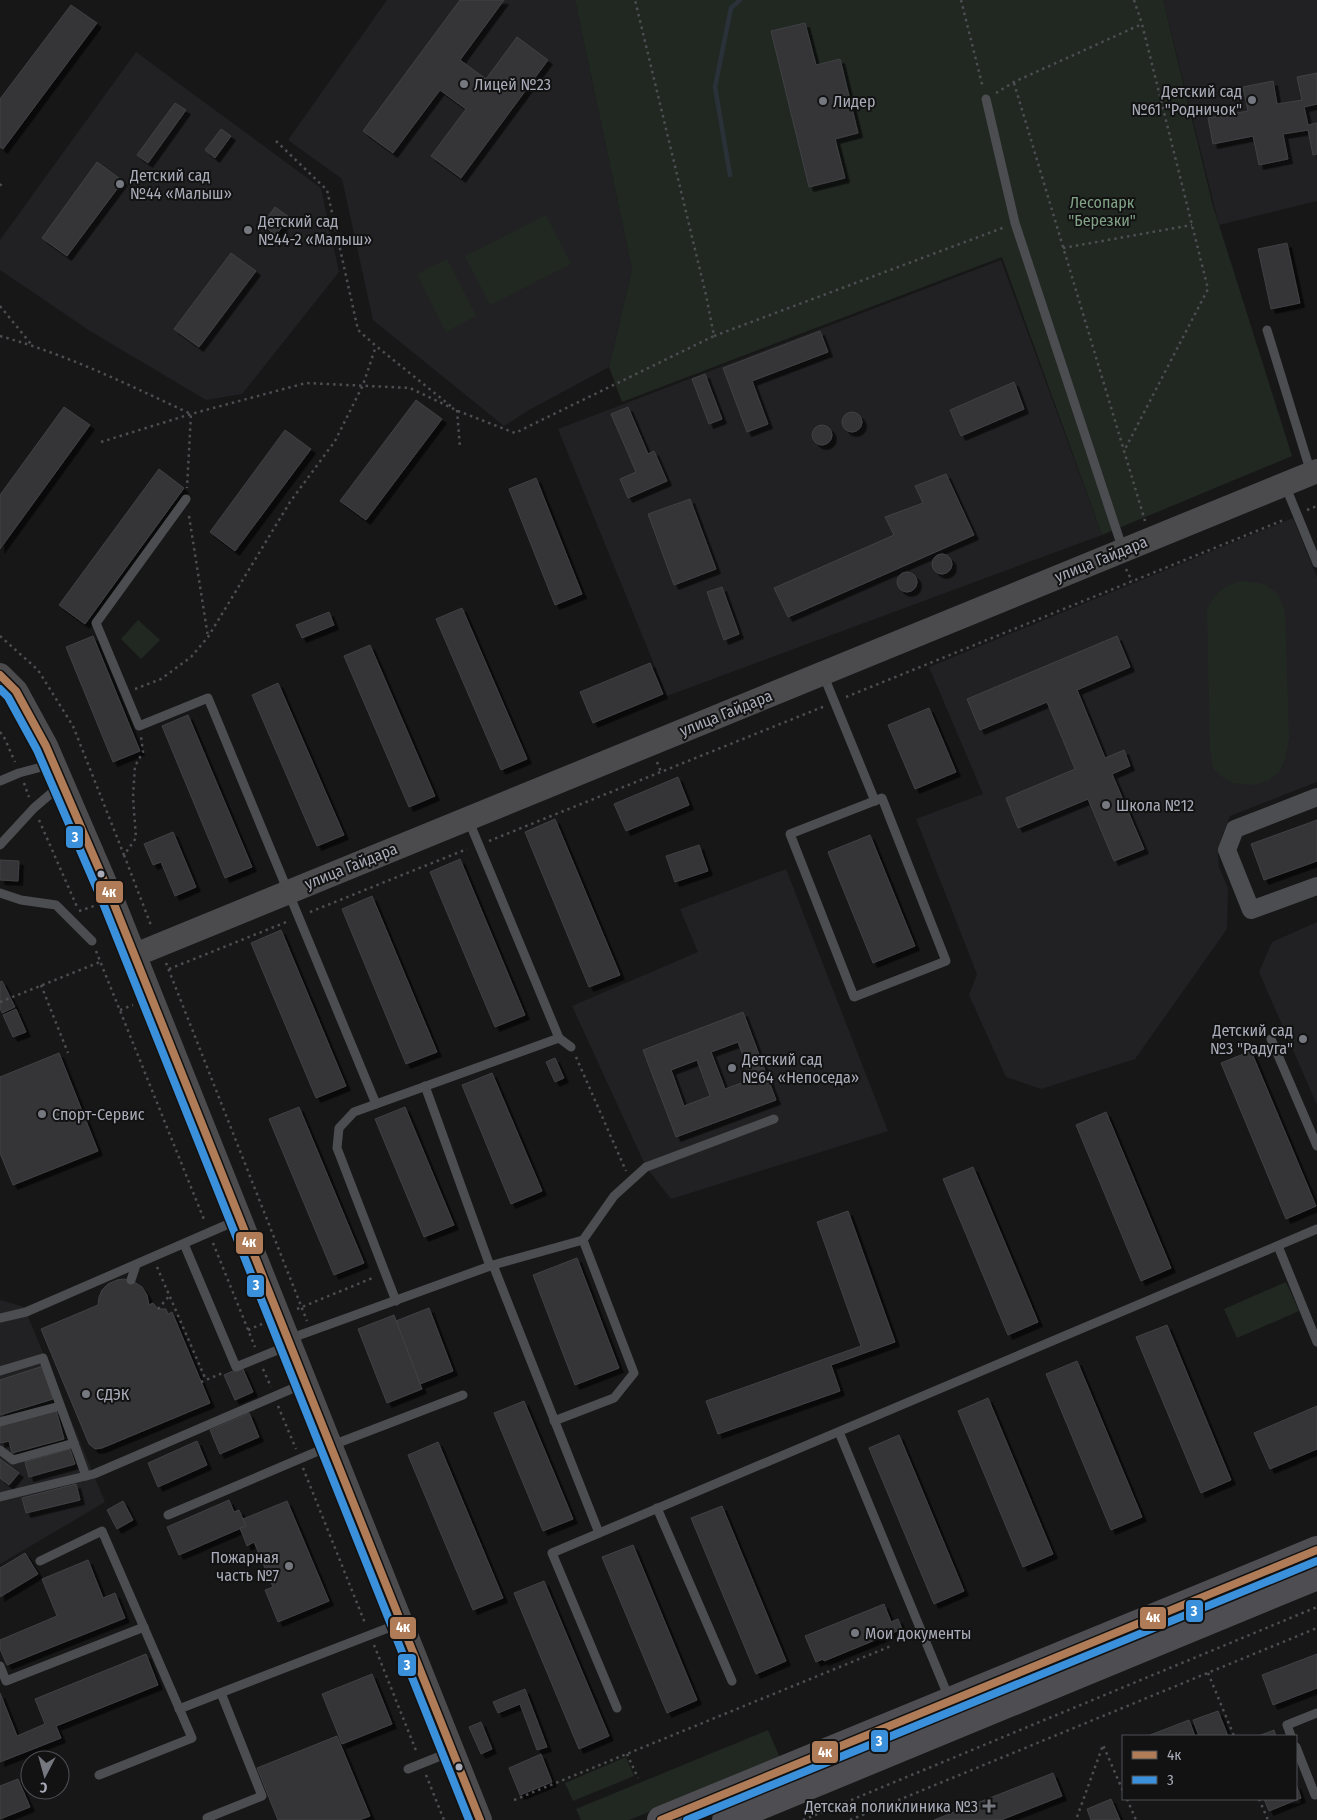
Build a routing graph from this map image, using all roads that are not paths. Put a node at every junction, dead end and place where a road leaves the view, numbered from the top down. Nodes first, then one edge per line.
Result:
1 (986, 99) road end
2 (1267, 330) dead end
3 (1314, 472) edge
4 (1284, 483) junction
5 (186, 499) road end
6 (1123, 550) junction
7 (1316, 561) edge
8 (823, 673) junction
9 (0, 675) edge
10 (58, 774) junction
11 (0, 781) edge
12 (1317, 797) edge
13 (875, 801) junction
14 (468, 819) junction
15 (0, 845) edge
16 (1317, 886) edge
17 (289, 892) junction
18 (0, 893) edge
19 (92, 941) road end
20 (135, 955) junction
21 (559, 1038) junction
22 (1272, 1039) dead end
23 (571, 1046) road end
24 (425, 1086) junction
25 (376, 1104) junction
26 (774, 1119) dead end
27 (1317, 1146) edge
28 (240, 1219) junction
29 (1317, 1230) edge
30 (583, 1240) junction
31 (184, 1244) junction
32 (1278, 1246) junction
33 (136, 1265) junction
34 (492, 1266) junction
35 (131, 1280) dead end
36 (396, 1301) junction
37 (0, 1318) edge
38 (290, 1342) junction
39 (1317, 1342) edge
40 (0, 1371) edge
41 (306, 1382) junction
42 (463, 1395) dead end
43 (60, 1406) junction
44 (554, 1421) junction
45 (0, 1422) edge
46 (839, 1432) junction
47 (74, 1442) junction
48 (330, 1446) junction
49 (0, 1450) edge
50 (86, 1476) junction
51 (0, 1497) edge
52 (657, 1508) junction
53 (168, 1515) dead end
54 (599, 1533) junction
55 (1317, 1550) edge
56 (40, 1561) dead end
57 (1317, 1576) edge
58 (401, 1623) junction
59 (144, 1626) junction
60 (0, 1666) edge
61 (732, 1682) dead end
62 (221, 1692) junction
63 (950, 1700) junction
64 (617, 1708) dead end
65 (179, 1709) junction
66 (1317, 1713) edge
67 (1292, 1735) edge
68 (1297, 1750) edge
69 (453, 1751) junction
70 (408, 1769) dead end
71 (99, 1775) dead end
72 (1317, 1794) edge
73 (207, 1818) dead end
74 (480, 1820) edge
75 (661, 1820) edge
76 (726, 1820) edge

1 - 6 lane
2 - 3 lane
3 - 4 street, улица Гайдара
4 - 6 street, улица Гайдара
4 - 7 lane
5 - 17 lane
6 - 8 street, улица Гайдара
8 - 13 lane
8 - 14 street, улица Гайдара
9 - 10 street
10 - 11 lane
10 - 15 lane
10 - 20 street
12 - 16 street
13 - 13 lane
14 - 17 street, улица Гайдара
14 - 21 lane
17 - 20 street, улица Гайдара
17 - 25 lane
18 - 19 lane
20 - 28 street
21 - 23 lane
21 - 24 lane
22 - 27 lane
24 - 25 lane
24 - 34 lane
25 - 36 lane
26 - 30 lane
28 - 31 lane
28 - 38 street
29 - 32 lane
30 - 34 lane
30 - 44 lane
31 - 33 lane
31 - 38 lane
32 - 39 lane
32 - 46 lane
33 - 35 lane
33 - 37 lane
34 - 36 lane
34 - 44 lane
36 - 38 lane
38 - 41 street
40 - 43 lane
41 - 48 street
41 - 50 lane
42 - 48 lane
43 - 45 lane
43 - 47 lane
44 - 54 lane
46 - 52 lane
46 - 63 lane
47 - 49 lane
47 - 50 lane
48 - 53 lane
48 - 58 street
50 - 51 lane
52 - 54 lane
52 - 61 lane
54 - 64 lane
55 - 63 main road
56 - 59 lane
57 - 76 main road
58 - 62 lane
58 - 69 street
59 - 60 lane
59 - 65 lane
62 - 65 lane
62 - 73 lane
63 - 75 main road
65 - 71 lane
66 - 67 lane
68 - 72 lane
69 - 70 lane
69 - 74 street

